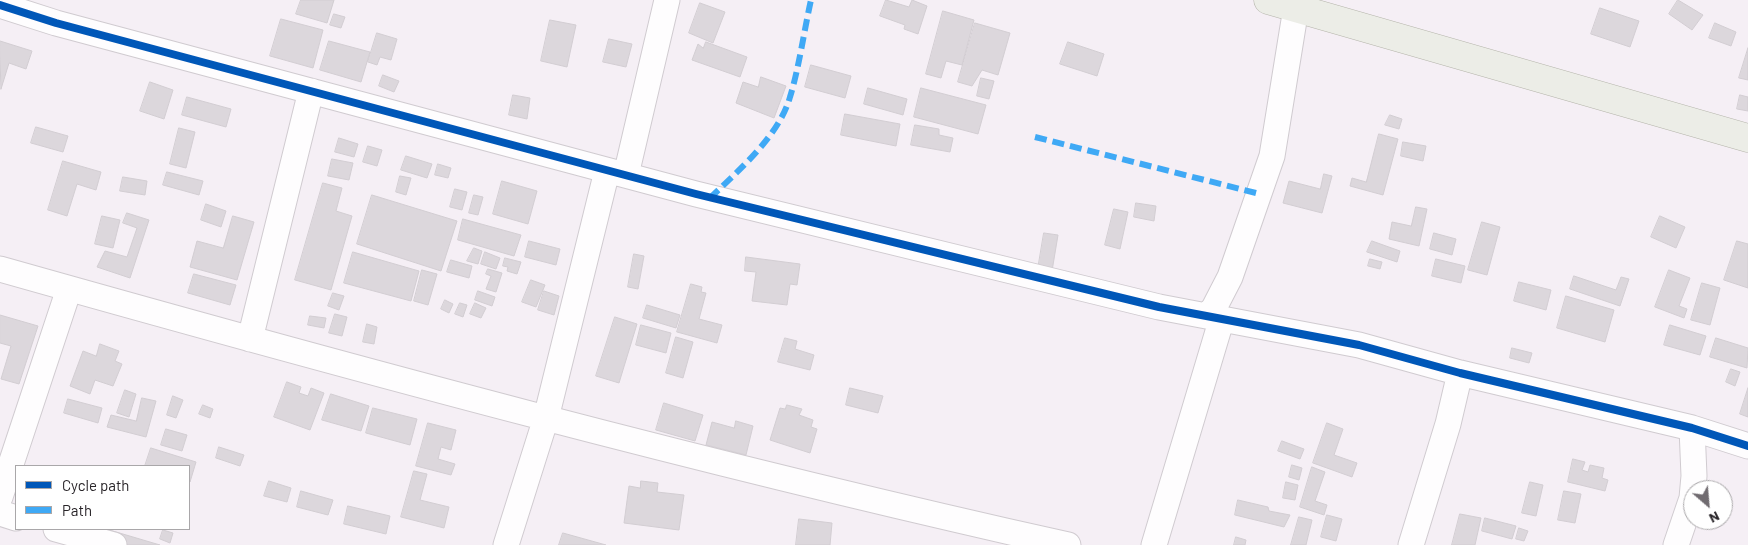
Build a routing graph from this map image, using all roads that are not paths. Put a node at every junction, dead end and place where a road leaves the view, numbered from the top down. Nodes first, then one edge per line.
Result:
1 (668, 0) edge
2 (1268, 0) edge
3 (0, 5) edge
4 (1306, 7) edge
5 (310, 91) junction
6 (1748, 138) edge
7 (616, 173) junction
8 (0, 269) edge
9 (70, 289) junction
10 (1215, 317) junction
11 (250, 339) junction
12 (1460, 373) junction
13 (546, 418) junction
14 (1692, 428) junction
15 (1748, 446) edge
16 (0, 497) edge
17 (0, 513) edge
18 (15, 518) edge
19 (60, 530) edge
20 (114, 545) edge
21 (506, 545) edge
22 (1068, 545) edge
23 (1154, 545) edge
24 (1411, 545) edge
25 (1676, 545) edge

1 - 7 street
2 - 4 main road
3 - 5 street
4 - 6 main road
4 - 10 street
5 - 7 street
5 - 11 street
7 - 10 street
7 - 13 street
8 - 9 street
9 - 11 street
9 - 16 street
10 - 12 street
10 - 23 street
11 - 13 street
12 - 14 street
12 - 24 street
13 - 21 street
13 - 22 street
14 - 15 street
14 - 25 street
17 - 18 street
19 - 20 street

